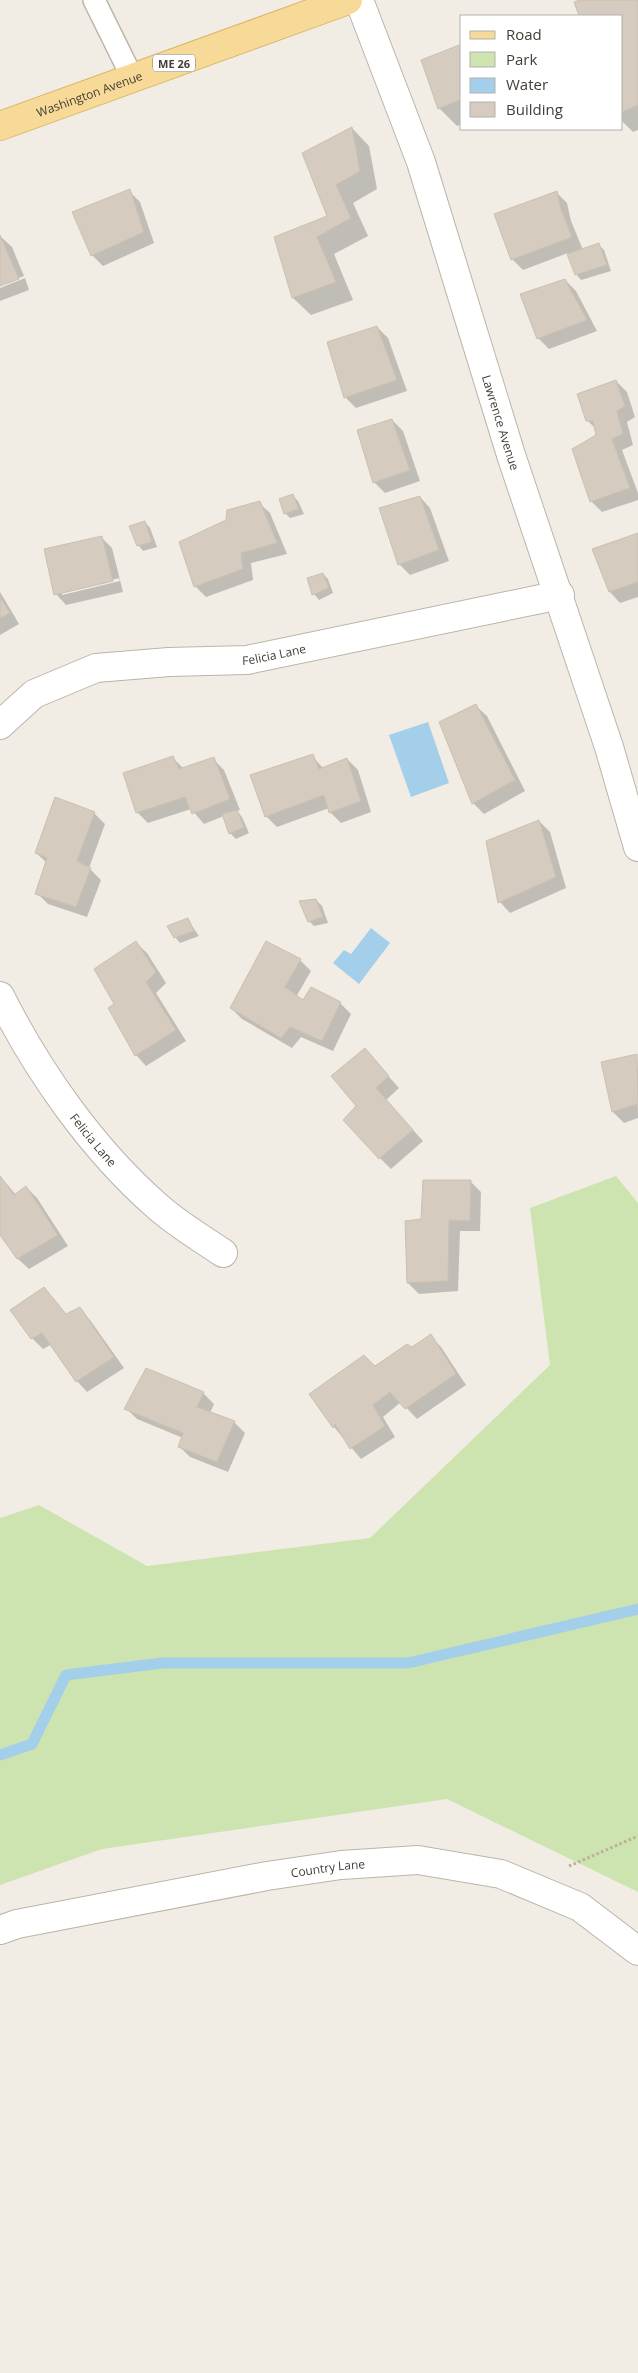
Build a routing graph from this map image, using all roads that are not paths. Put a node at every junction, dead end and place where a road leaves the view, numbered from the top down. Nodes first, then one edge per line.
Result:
1 (94, 0) edge
2 (348, 0) edge
3 (359, 0) edge
4 (133, 79) junction
5 (0, 126) edge
6 (560, 595) junction
7 (0, 725) edge
8 (638, 847) edge
9 (0, 996) edge
10 (223, 1253) dead end
11 (0, 1930) edge
12 (638, 1951) edge

1 - 4 lane
2 - 4 main road, Washington Avenue / ME 26
3 - 6 street, Lawrence Avenue
4 - 5 main road, Washington Avenue / ME 26
6 - 7 street, Felicia Lane
6 - 8 street, Lawrence Avenue
9 - 10 street, Felicia Lane
11 - 12 street, Country Lane

